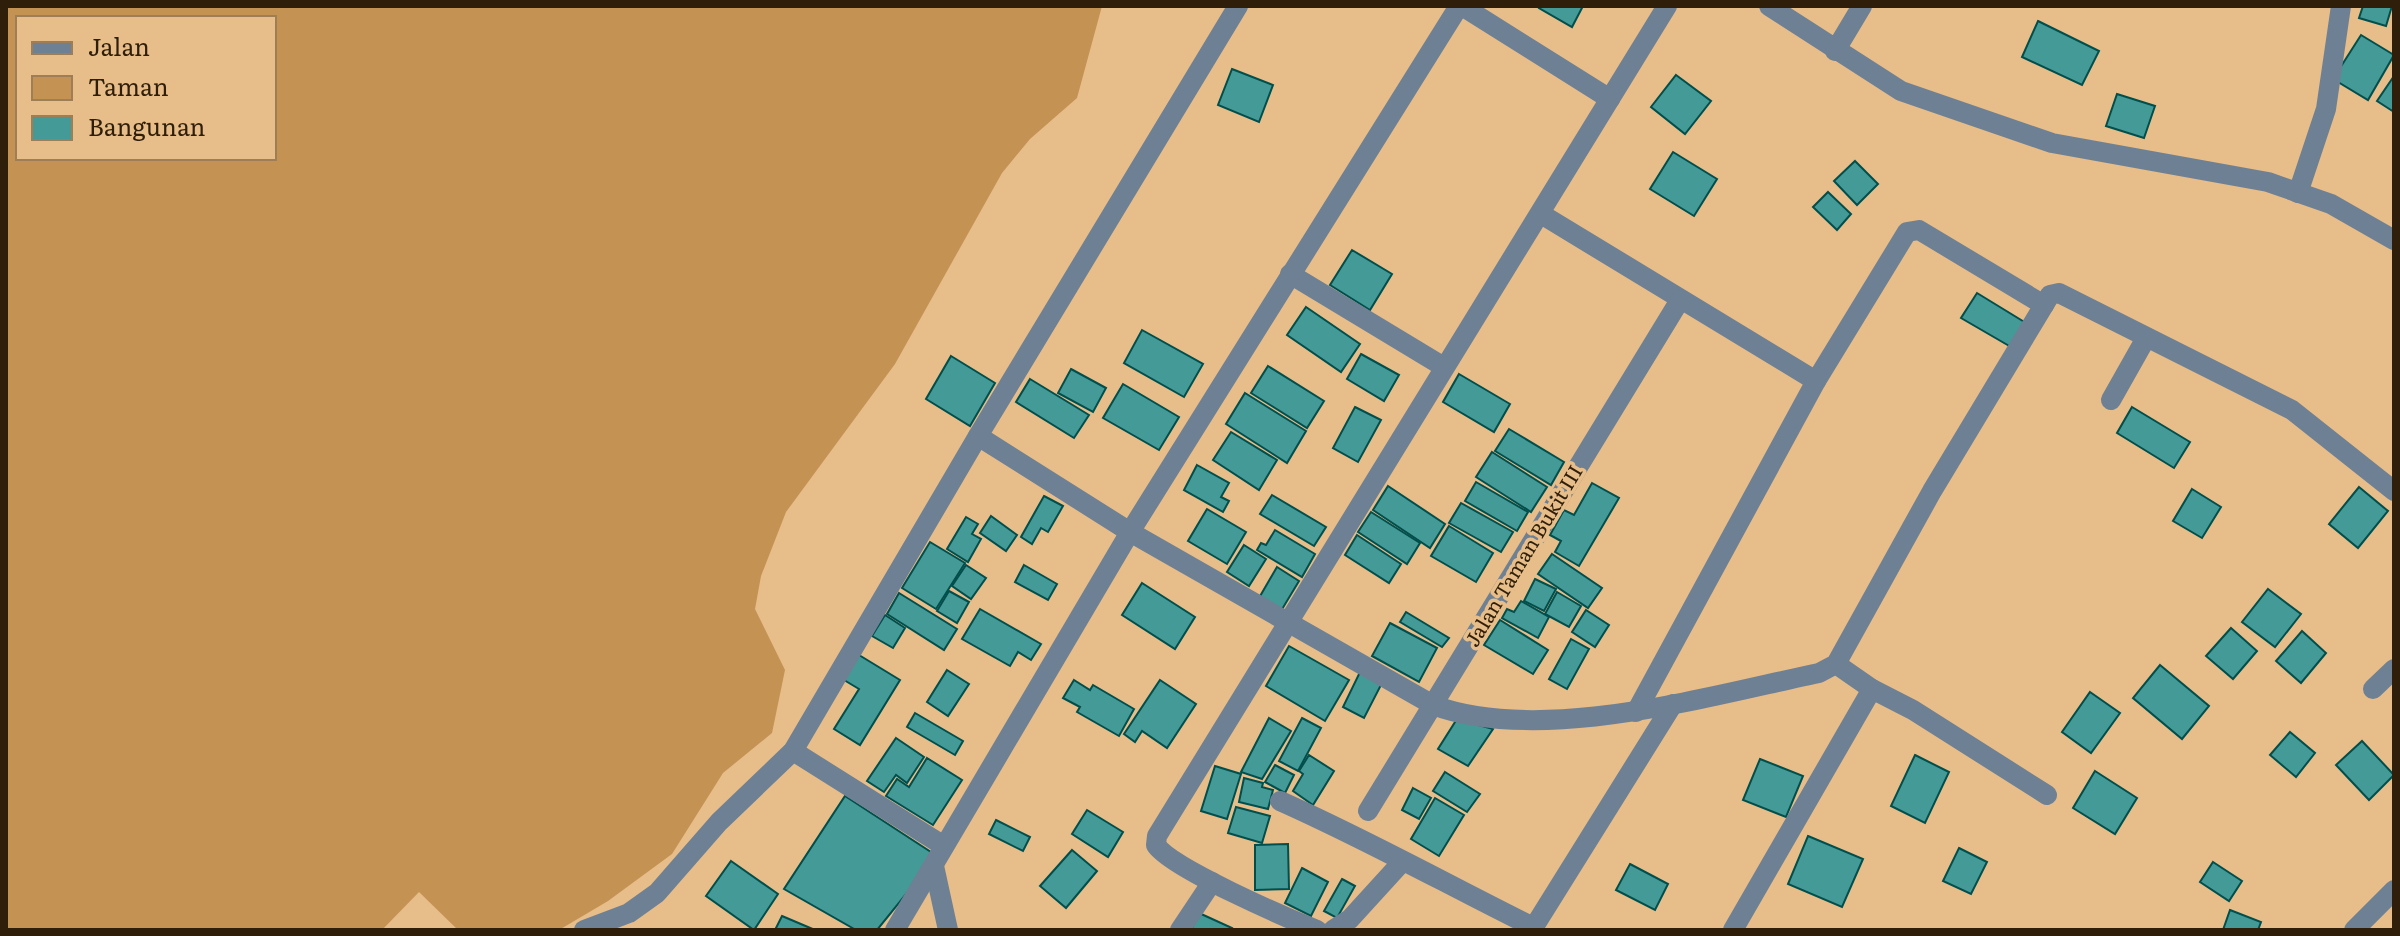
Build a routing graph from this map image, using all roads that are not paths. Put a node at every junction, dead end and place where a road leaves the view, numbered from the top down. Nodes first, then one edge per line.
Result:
1 (1238, 6) edge
2 (1460, 6) edge
3 (1667, 6) edge
4 (1769, 6) edge
5 (1862, 6) edge
6 (2341, 6) edge
7 (1835, 51) junction
8 (1610, 99) junction
9 (2298, 193) junction
10 (1541, 214) junction
11 (2394, 240) edge
12 (1290, 274) junction
13 (1680, 300) junction
14 (2044, 305) junction
15 (2146, 338) junction
16 (1444, 367) junction
17 (1816, 381) junction
18 (2111, 400) dead end
19 (978, 436) junction
20 (2394, 491) edge
21 (1130, 532) junction
22 (1288, 622) junction
23 (1836, 664) junction
24 (2394, 669) edge
25 (1872, 689) junction
26 (2373, 689) dead end
27 (1673, 704) junction
28 (1433, 705) junction
29 (1636, 712) junction
30 (793, 751) junction
31 (2047, 795) dead end
32 (1280, 801) dead end
33 (1368, 811) dead end
34 (944, 846) junction
35 (1402, 862) junction
36 (934, 866) junction
37 (1212, 882) junction
38 (2394, 890) edge
39 (1532, 929) edge
40 (584, 930) edge
41 (895, 930) edge
42 (948, 930) edge
43 (1180, 930) edge
44 (1317, 930) edge
45 (1333, 930) edge
46 (1733, 930) edge
47 (2354, 930) edge

1 - 19 street
2 - 8 street
2 - 12 street
3 - 8 street
4 - 7 street
5 - 7 street
6 - 9 street
7 - 9 street
8 - 10 street
9 - 11 street
10 - 13 street
10 - 16 street
12 - 16 street
12 - 21 street
13 - 17 street
13 - 28 street, Jalan Taman Bukit III
14 - 15 street
14 - 17 street
14 - 23 street
15 - 18 street
15 - 20 street
16 - 22 street
17 - 29 street
19 - 21 street
19 - 30 street
21 - 22 street
21 - 34 street
22 - 28 street
22 - 37 street
23 - 25 street
23 - 27 street
24 - 26 street
25 - 31 street
25 - 46 street
27 - 29 street
27 - 39 street
28 - 29 street
28 - 33 street, Jalan Taman Bukit III
30 - 34 street
30 - 40 street
32 - 35 street
34 - 36 street
35 - 39 street
35 - 45 street
36 - 41 street
36 - 42 street
37 - 43 street
37 - 44 street
38 - 47 street

